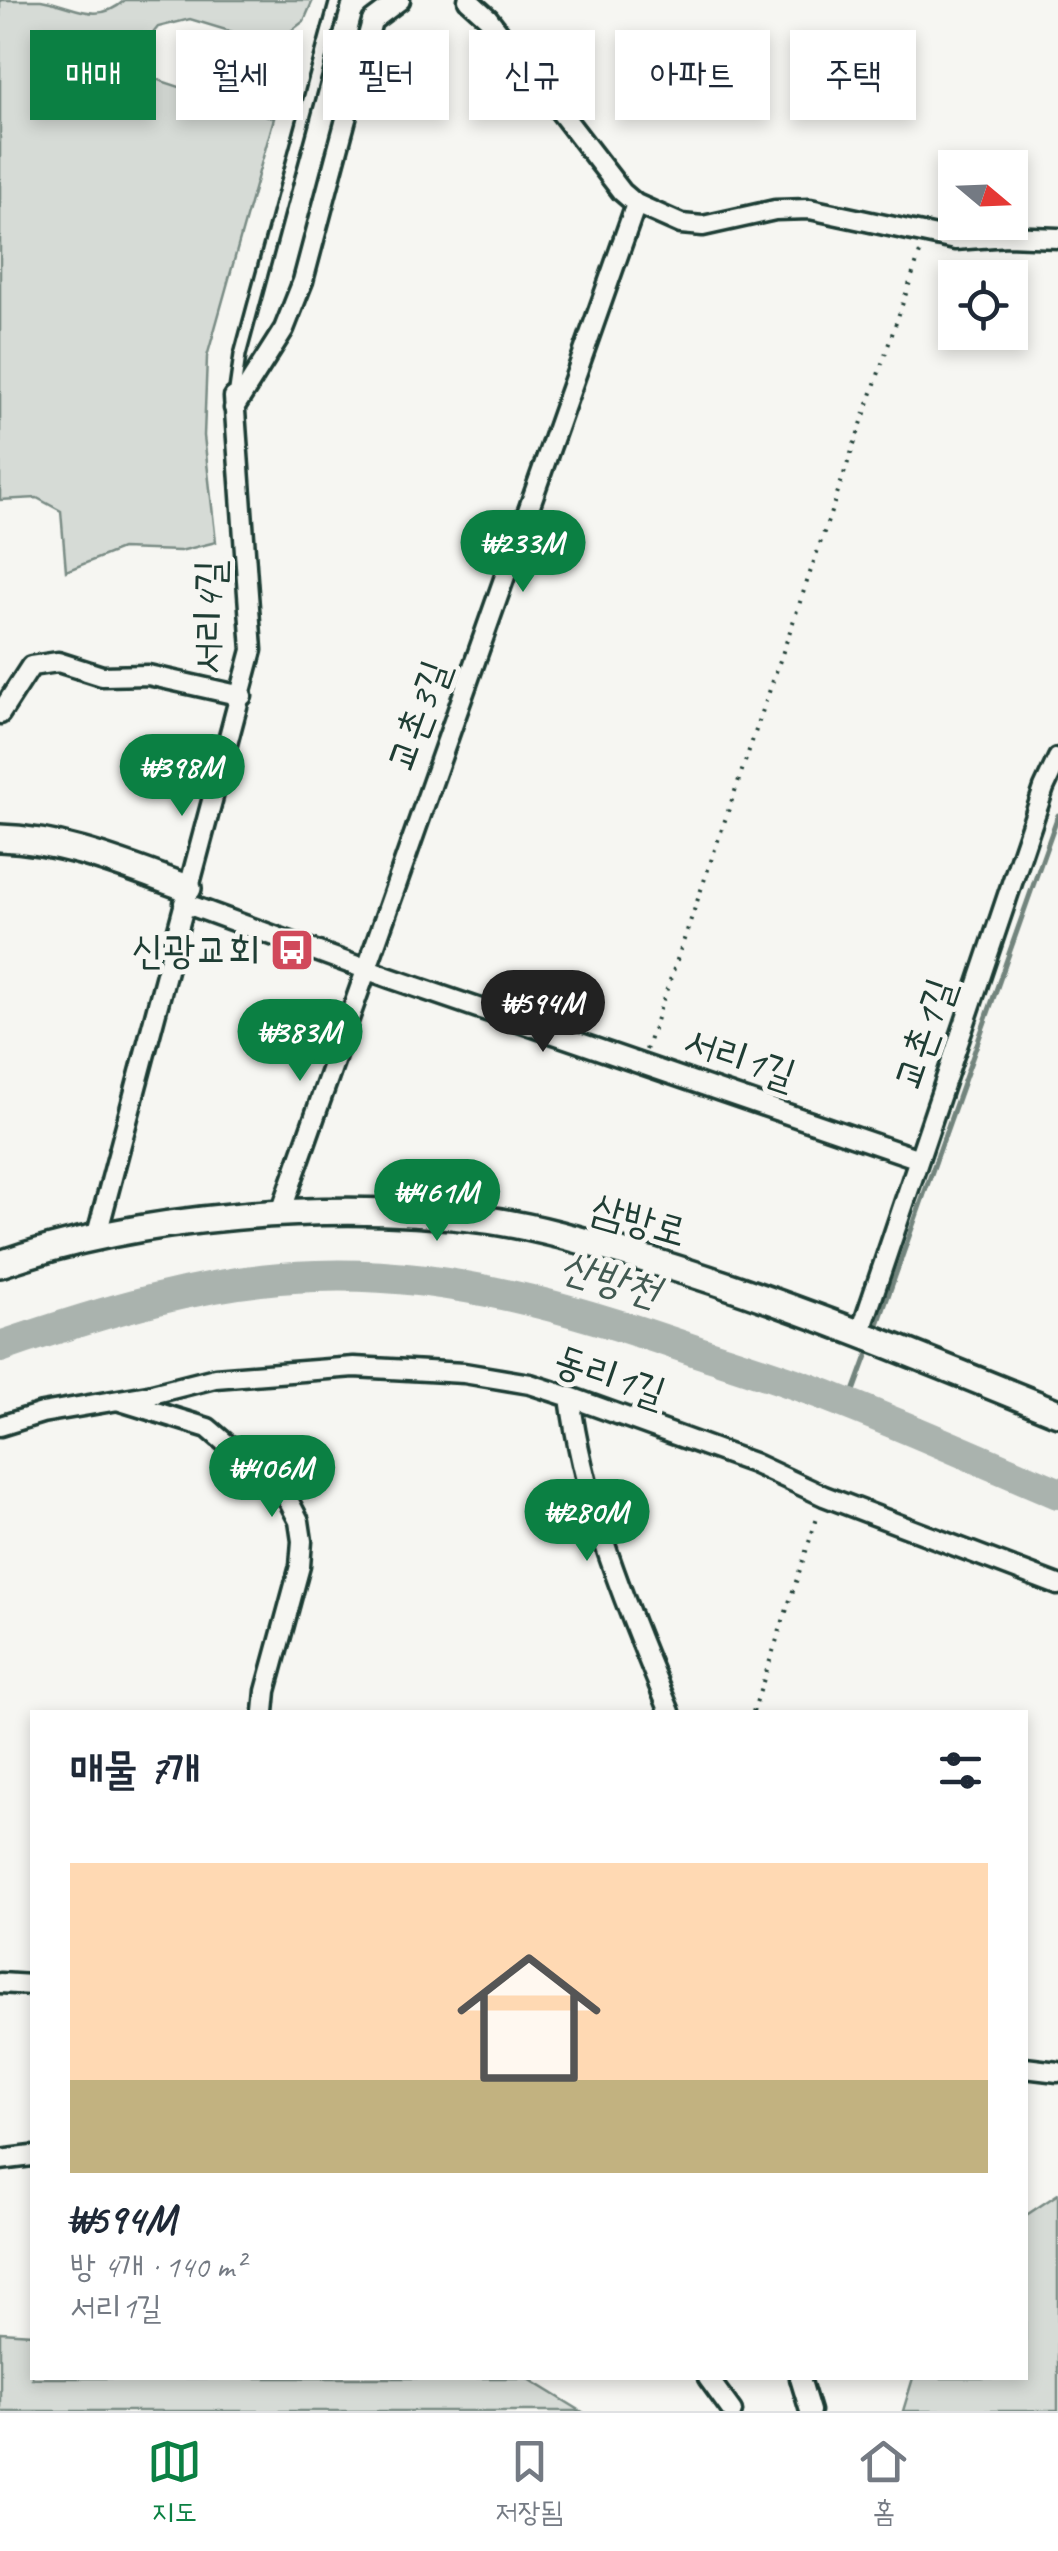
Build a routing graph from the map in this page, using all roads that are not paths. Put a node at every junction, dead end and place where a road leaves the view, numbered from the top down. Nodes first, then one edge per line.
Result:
1 (336, 0) edge
2 (400, 0) edge
3 (468, 0) edge
4 (636, 204) junction
5 (1058, 238) edge
6 (234, 402) junction
7 (242, 696) junction
8 (0, 714) edge
9 (1058, 758) edge
10 (0, 838) edge
11 (186, 896) junction
12 (366, 969) junction
13 (919, 1158) junction
14 (280, 1216) junction
15 (96, 1238) junction
16 (0, 1264) edge
17 (869, 1337) junction
18 (570, 1397) junction
19 (114, 1400) junction
20 (1058, 1413) edge
21 (0, 1426) edge
22 (1058, 1585) edge
23 (264, 1710) edge
24 (669, 1710) edge
25 (0, 1983) edge
26 (30, 1985) edge
27 (1028, 2068) edge
28 (1058, 2072) edge
29 (30, 2156) edge
30 (0, 2160) edge
31 (709, 2380) edge
32 (801, 2380) edge
33 (732, 2411) edge
34 (810, 2411) edge

1 - 6 lane
2 - 6 street
3 - 4 street
4 - 5 street
4 - 12 street, 교촌3길
6 - 7 street, 서리4길
7 - 8 street
7 - 11 street, 서리4길
9 - 13 street, 교촌1길
10 - 11 street, 서리1길
11 - 12 street, 서리1길
11 - 15 street, 서리4길
12 - 13 street, 서리1길
12 - 14 street
13 - 17 street, 교촌1길
14 - 15 street, 삼방로
14 - 17 street, 삼방로
15 - 16 street, 삼방로
17 - 20 street, 삼방로
18 - 19 street, 동리1길
18 - 22 street, 동리1길
18 - 24 street
19 - 21 street, 동리1길
19 - 23 street, 동리1길
25 - 26 street
27 - 28 street
29 - 30 street
31 - 33 street
32 - 34 street

